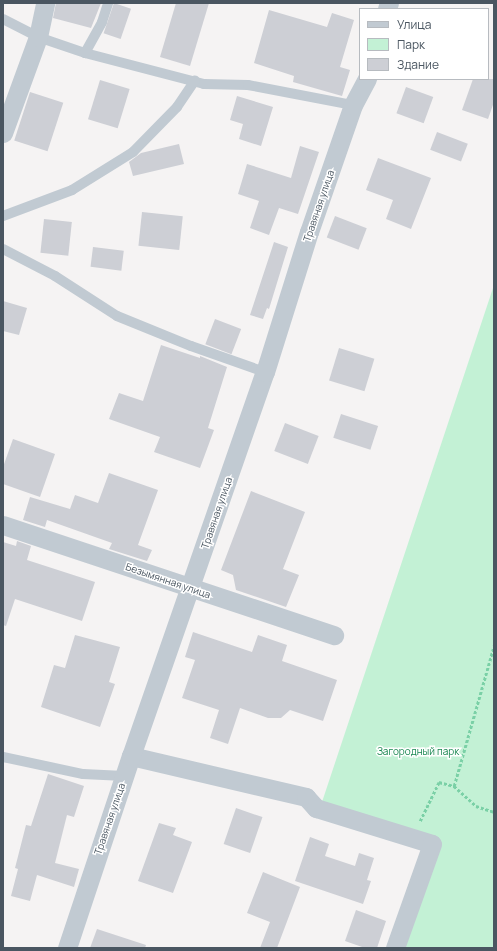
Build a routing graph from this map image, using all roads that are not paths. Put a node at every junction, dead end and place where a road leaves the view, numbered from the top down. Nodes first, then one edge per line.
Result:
1 (46, 3) edge
2 (108, 3) edge
3 (3, 19) edge
4 (38, 37) junction
5 (85, 52) junction
6 (195, 80) junction
7 (366, 80) edge
8 (353, 105) junction
9 (3, 133) edge
10 (3, 216) edge
11 (3, 249) edge
12 (265, 372) junction
13 (3, 524) edge
14 (191, 588) junction
15 (334, 635) dead end
16 (132, 756) junction
17 (3, 757) edge
18 (124, 776) junction
19 (67, 948) edge
20 (395, 948) edge

1 - 4 street
2 - 5 lane
3 - 4 lane
4 - 5 lane
4 - 9 street
5 - 6 lane
6 - 8 lane
6 - 10 lane
7 - 8 street, Травяная улица
8 - 12 street, Травяная улица
11 - 12 lane
12 - 14 street, Травяная улица
13 - 14 street, Безымянная улица
14 - 15 street, Безымянная улица
14 - 16 street, Травяная улица
16 - 18 street, Травяная улица
16 - 20 street
17 - 18 lane
18 - 19 street, Травяная улица

